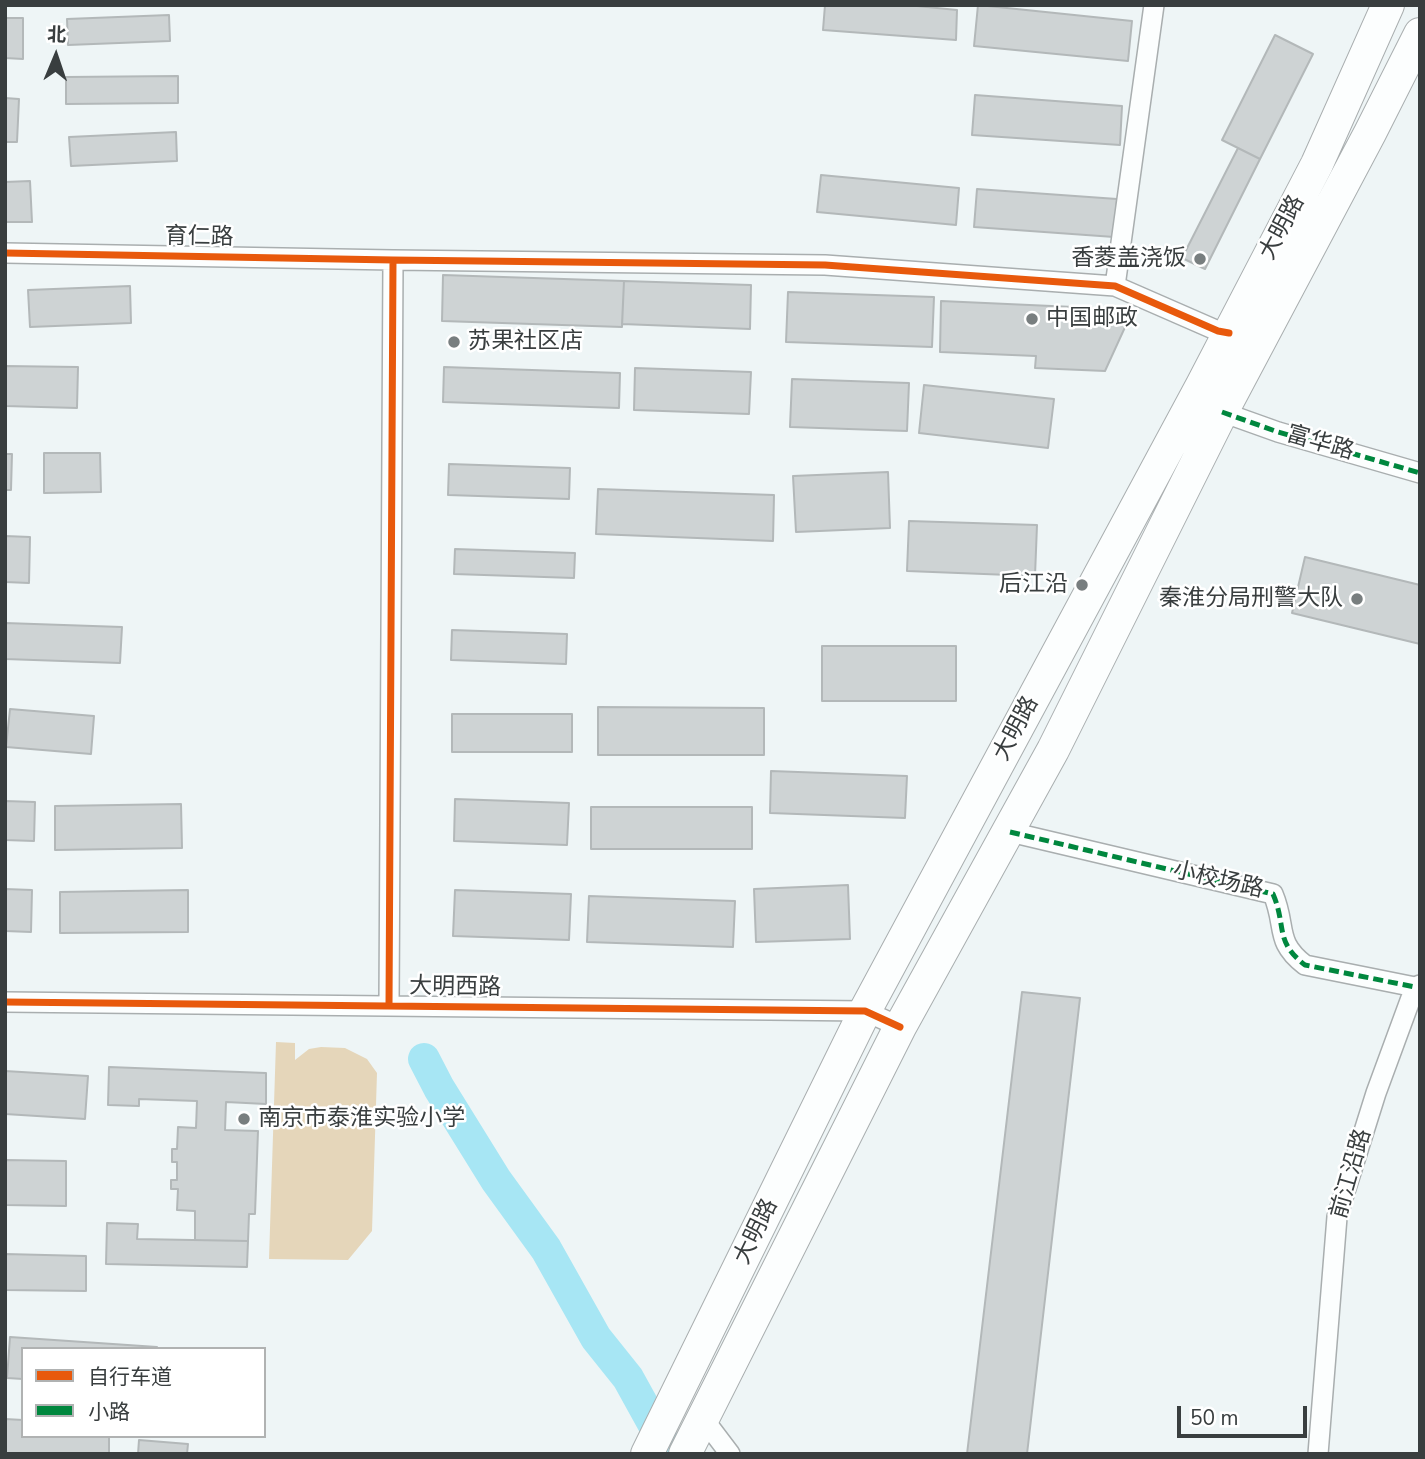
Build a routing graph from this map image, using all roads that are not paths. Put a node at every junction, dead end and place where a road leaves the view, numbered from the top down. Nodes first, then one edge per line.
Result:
1 (1154, 5) edge
2 (1388, 5) edge
3 (1420, 34) edge
4 (5, 253) edge
5 (393, 261) junction
6 (1115, 286) junction
7 (1229, 333) junction
8 (1222, 412) junction
9 (1420, 473) edge
10 (1010, 832) junction
11 (1417, 986) edge
12 (5, 1002) edge
13 (388, 1006) junction
14 (865, 1011) junction
15 (900, 1027) junction
16 (691, 1442) edge
17 (647, 1454) edge
18 (730, 1454) edge
19 (1318, 1454) edge

1 - 6 street
2 - 7 main road, 大明路
3 - 8 main road
4 - 5 street, 育仁路
5 - 6 street, 育仁路
5 - 13 street
6 - 7 street, 育仁路
7 - 14 main road, 大明路
8 - 9 street, 富华路
8 - 10 main road
10 - 11 street, 小校场路
10 - 15 main road
11 - 19 street, 前江沿路
12 - 13 street, 大明西路
13 - 14 street, 大明西路
14 - 15 street, 大明西路
14 - 17 main road, 大明路
15 - 16 main road
16 - 18 street

